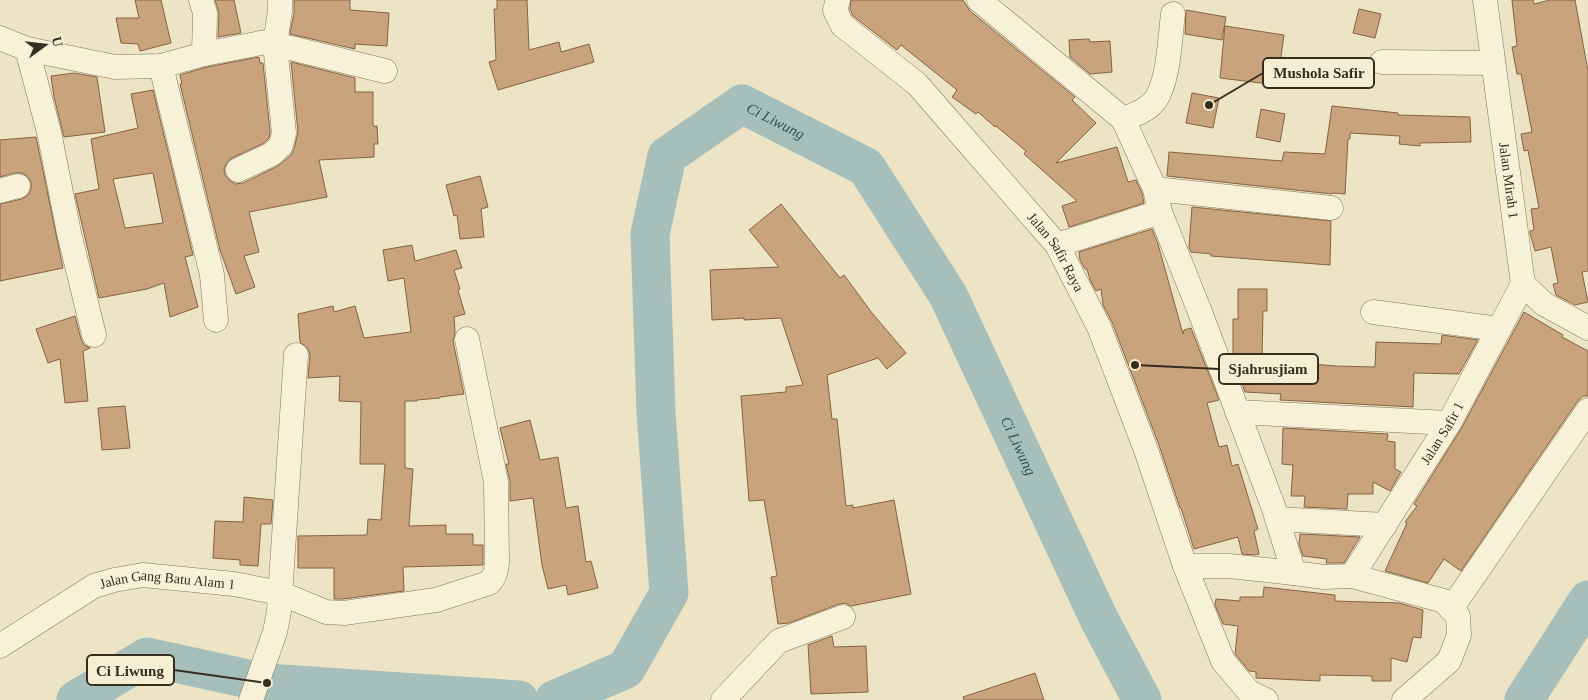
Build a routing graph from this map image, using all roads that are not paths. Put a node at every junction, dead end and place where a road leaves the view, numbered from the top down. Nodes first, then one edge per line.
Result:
1 (201, 0) edge
2 (280, 0) edge
3 (838, 0) edge
4 (979, 0) edge
5 (1484, 0) edge
6 (1173, 14) dead end
7 (0, 38) edge
8 (275, 44) junction
9 (27, 49) junction
10 (204, 54) junction
11 (1382, 62) dead end
12 (1493, 63) junction
13 (161, 66) junction
14 (385, 71) dead end
15 (1123, 119) junction
16 (238, 170) dead end
17 (1155, 190) junction
18 (1331, 208) dead end
19 (1160, 212) junction
20 (1057, 245) junction
21 (1523, 284) junction
22 (1373, 312) dead end
23 (216, 320) dead end
24 (1588, 328) edge
25 (1499, 329) junction
26 (94, 335) dead end
27 (467, 339) dead end
28 (296, 355) dead end
29 (1588, 410) edge
30 (1237, 412) junction
31 (1449, 423) junction
32 (1277, 519) junction
33 (1385, 525) junction
34 (1186, 566) junction
35 (1294, 573) junction
36 (1352, 576) junction
37 (280, 593) junction
38 (1451, 609) junction
39 (843, 617) dead end
40 (0, 646) edge
41 (252, 697) edge
42 (723, 700) edge
43 (1266, 700) edge
44 (1404, 700) edge

1 - 10 street
2 - 8 street
3 - 20 street, Jalan Safir Raya
4 - 15 street
5 - 12 street, Jalan Mirah 1
6 - 15 street
7 - 9 street
8 - 10 street
8 - 14 street
8 - 16 street
9 - 13 street
9 - 26 street
10 - 13 street
11 - 12 street
12 - 21 street, Jalan Mirah 1
13 - 23 street
15 - 17 street
17 - 18 street
17 - 19 street
19 - 20 street
19 - 30 street
20 - 34 street, Jalan Safir Raya
21 - 24 street
21 - 25 street, Jalan Safir 1
22 - 25 street
25 - 31 street, Jalan Safir 1
27 - 37 street, Jalan Gang Batu Alam 1
28 - 37 street
29 - 38 street
30 - 31 street
30 - 32 street
31 - 33 street, Jalan Safir 1
32 - 33 street
32 - 35 street
33 - 36 street, Jalan Safir 1
34 - 35 street
34 - 43 street, Jalan Safir Raya
35 - 36 street
36 - 38 street
37 - 40 street, Jalan Gang Batu Alam 1
37 - 41 street
38 - 44 street
39 - 42 street

